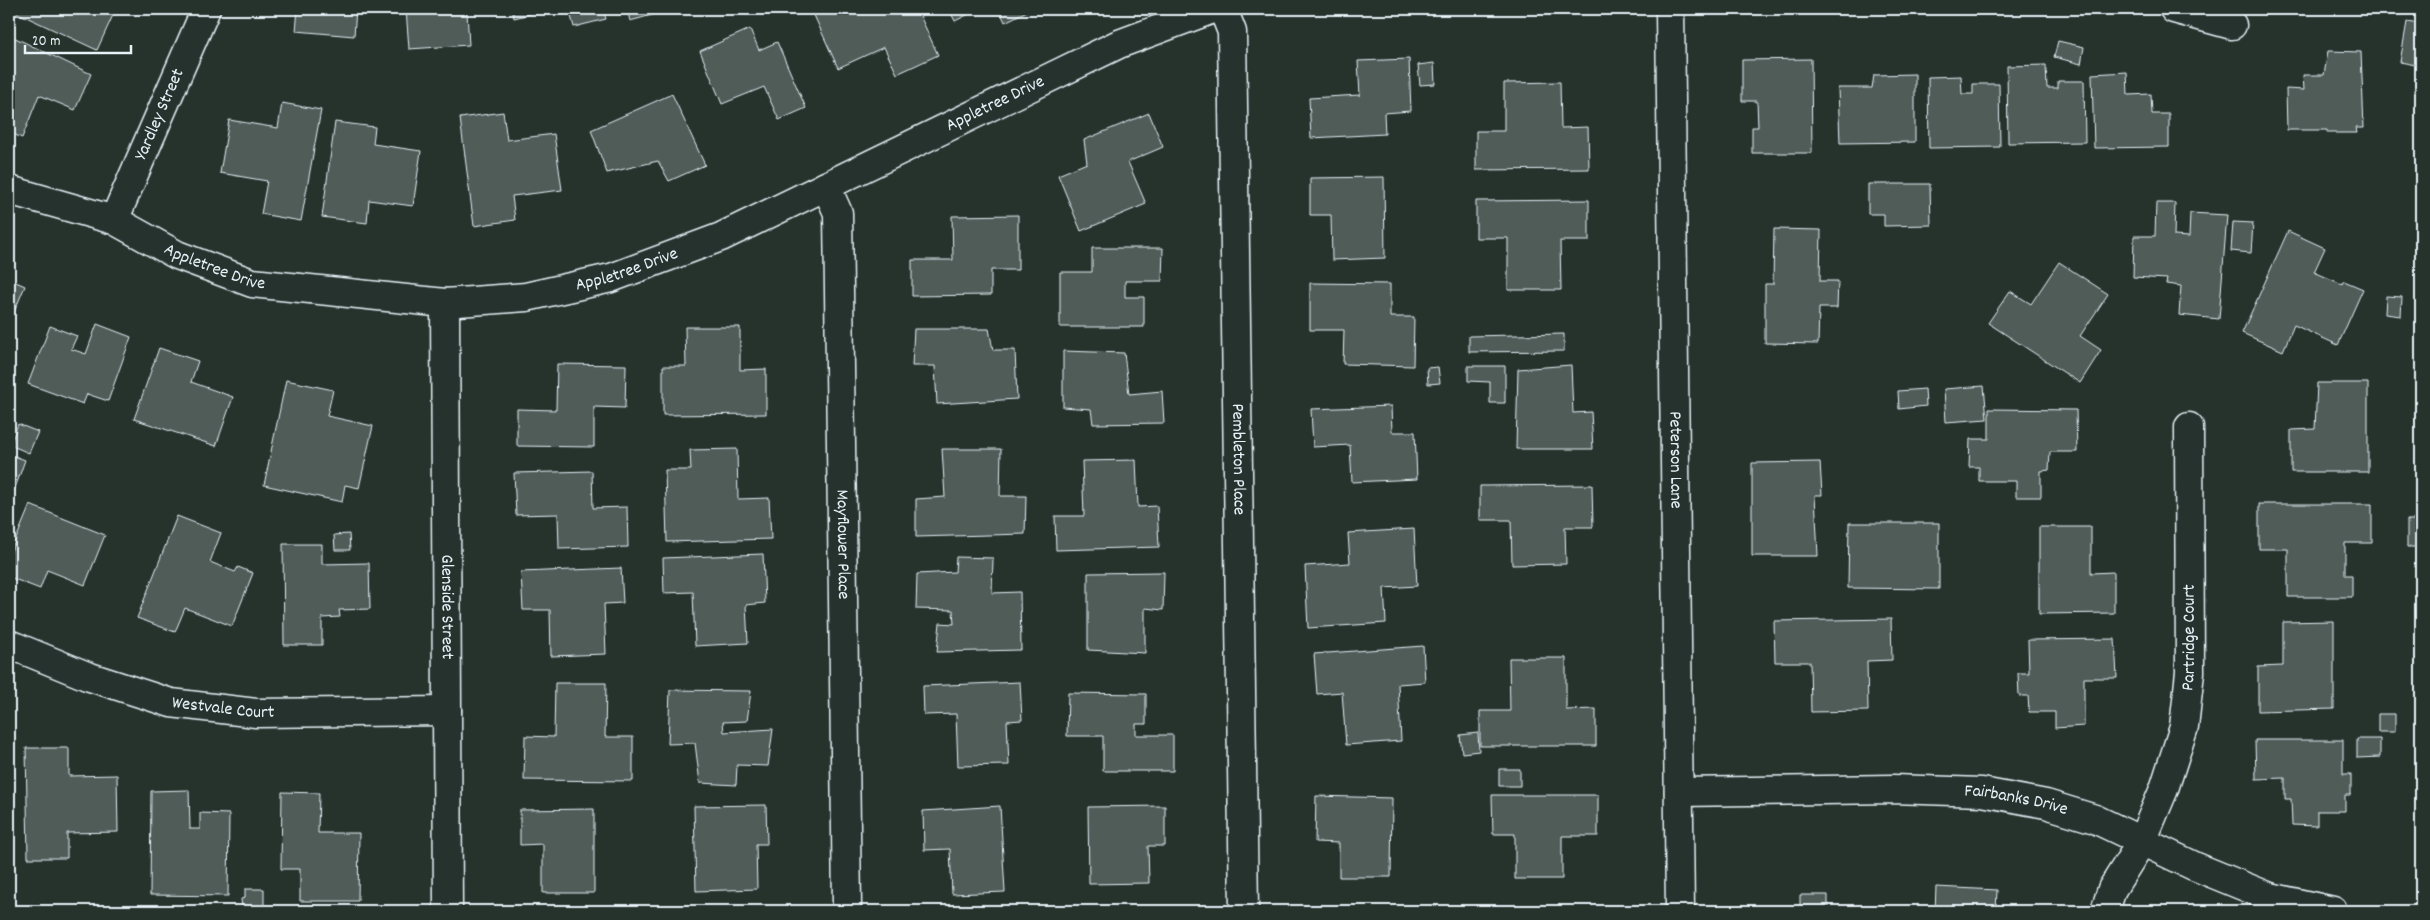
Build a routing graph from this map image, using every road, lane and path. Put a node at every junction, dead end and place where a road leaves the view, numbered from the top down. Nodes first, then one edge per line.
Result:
1 (206, 9) edge
2 (1213, 9) edge
3 (1223, 9) edge
4 (1670, 9) edge
5 (2174, 9) edge
6 (2232, 25) dead end
7 (826, 186) junction
8 (9, 190) edge
9 (114, 220) junction
10 (445, 303) junction
11 (2189, 427) dead end
12 (9, 644) edge
13 (447, 710) junction
14 (1679, 792) junction
15 (2142, 841) junction
16 (847, 906) dead end
17 (448, 911) edge
18 (1244, 911) edge
19 (1680, 911) edge
20 (2105, 911) edge
21 (2333, 911) edge

1 - 9 street, Yardley Street
2 - 7 street, Appletree Drive
3 - 18 street, Pembleton Place
4 - 14 street, Peterson Lane
5 - 6 street
7 - 10 street, Appletree Drive
7 - 16 street, Mayflower Place
8 - 9 street, Appletree Drive
9 - 10 street, Appletree Drive
10 - 13 street, Glenside Street
11 - 15 street, Partridge Court
12 - 13 street, Westvale Court
13 - 17 street, Glenside Street
14 - 15 street, Fairbanks Drive
14 - 19 street, Peterson Lane
15 - 20 street, Partridge Court
15 - 21 street, Fairbanks Drive

